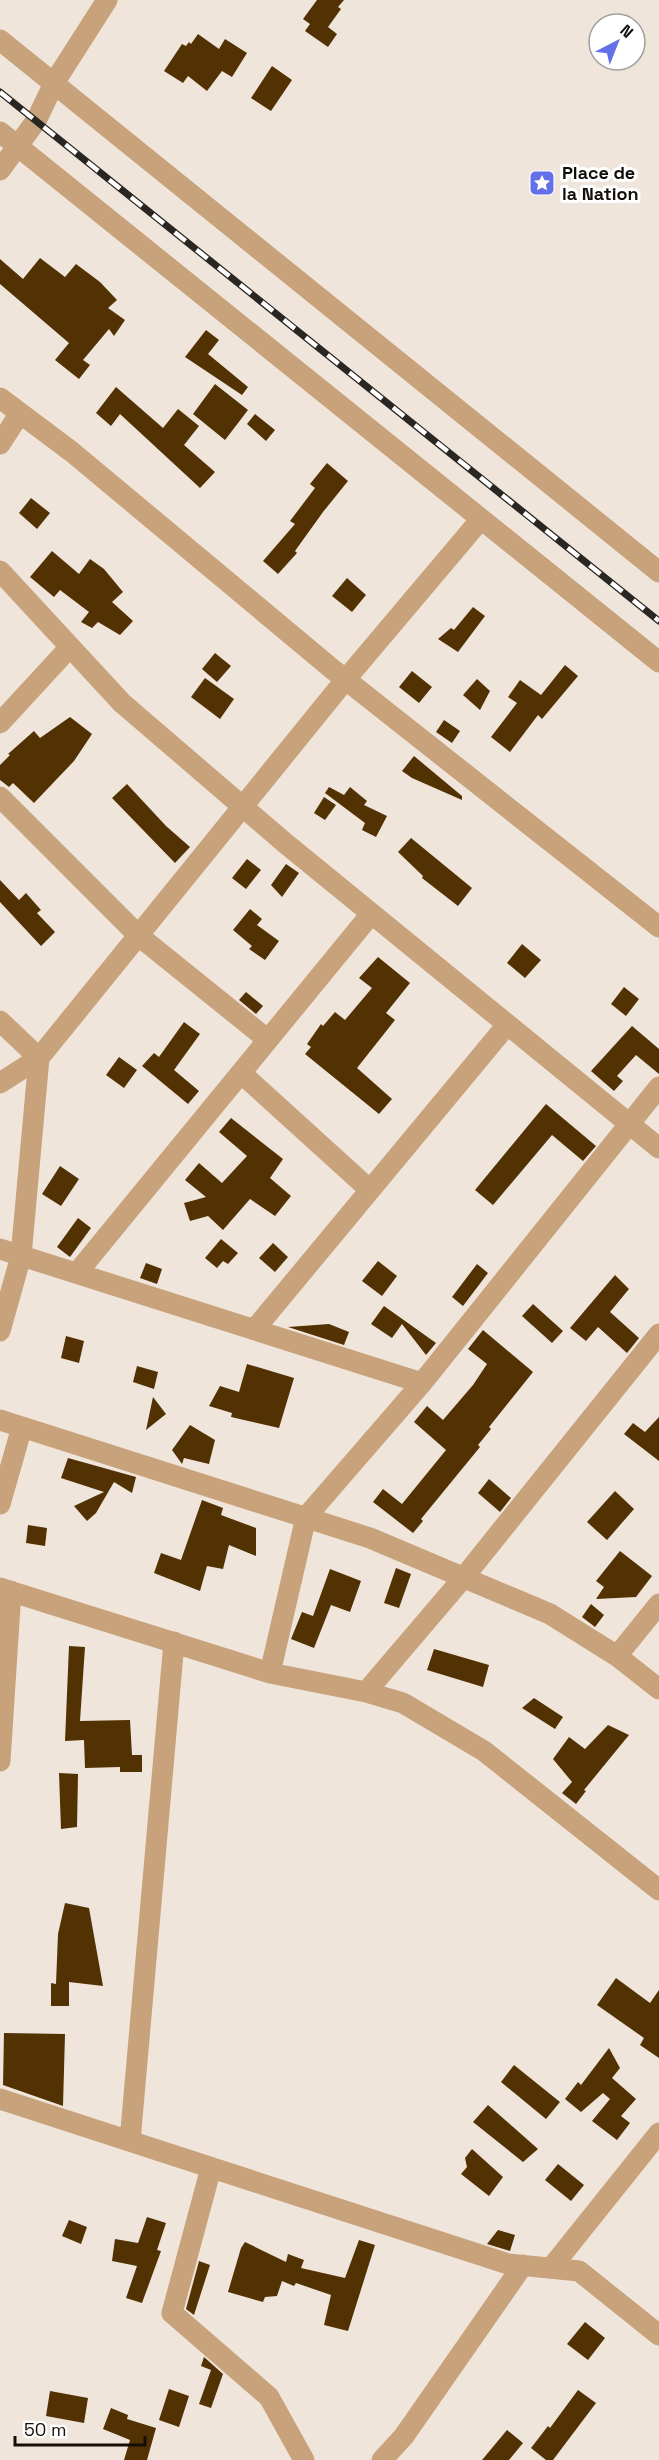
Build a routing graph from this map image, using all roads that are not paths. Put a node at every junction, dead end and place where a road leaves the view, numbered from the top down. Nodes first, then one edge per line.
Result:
1 (107, 0) edge
2 (0, 40) edge
3 (54, 83) junction
4 (0, 132) edge
5 (17, 146) junction
6 (0, 170) edge
7 (0, 398) edge
8 (20, 413) junction
9 (0, 444) edge
10 (482, 519) junction
11 (0, 571) edge
12 (659, 572) edge
13 (70, 647) junction
14 (659, 662) edge
15 (346, 680) junction
16 (0, 723) edge
17 (0, 797) edge
18 (244, 808) junction
19 (371, 914) junction
20 (659, 927) edge
21 (139, 936) junction
22 (0, 1021) edge
23 (507, 1025) junction
24 (268, 1040) junction
25 (39, 1058) junction
26 (241, 1073) junction
27 (0, 1083) edge
28 (659, 1086) edge
29 (629, 1124) junction
30 (659, 1149) edge
31 (370, 1190) junction
32 (0, 1249) edge
33 (21, 1256) junction
34 (77, 1273) junction
35 (0, 1330) edge
36 (254, 1330) junction
37 (659, 1334) edge
38 (422, 1383) junction
39 (0, 1420) edge
40 (22, 1427) junction
41 (0, 1504) edge
42 (306, 1517) junction
43 (464, 1577) junction
44 (5, 1589) edge
45 (659, 1604) edge
46 (174, 1642) junction
47 (617, 1656) junction
48 (270, 1673) junction
49 (659, 1689) edge
50 (366, 1692) junction
51 (0, 1761) edge
52 (659, 1890) edge
53 (0, 2099) edge
54 (659, 2133) edge
55 (130, 2141) junction
56 (211, 2168) junction
57 (522, 2265) junction
58 (550, 2268) junction
59 (659, 2335) edge
60 (304, 2460) edge
61 (382, 2460) edge

1 - 3 street
2 - 3 street
3 - 5 street
3 - 12 street
4 - 5 street
5 - 6 street
5 - 10 street
7 - 8 street
8 - 9 street
8 - 15 street
10 - 14 street
10 - 15 street
11 - 13 street
13 - 16 street
13 - 18 street
15 - 18 street
15 - 20 street
17 - 21 street
18 - 19 street
18 - 21 street
19 - 23 street
19 - 24 street
21 - 24 street
21 - 25 street
22 - 25 street
23 - 29 street
23 - 31 street
24 - 26 street
25 - 27 street
25 - 33 street
26 - 31 street
26 - 34 street
28 - 29 street
29 - 30 street
29 - 38 street
31 - 36 street
32 - 33 street
33 - 34 street
33 - 35 street
34 - 36 street
36 - 38 street
37 - 43 street
38 - 42 street
39 - 40 street
40 - 41 street
40 - 42 street
42 - 43 street
42 - 48 street
43 - 47 street
43 - 50 street
44 - 46 street
44 - 51 street
45 - 47 street
46 - 48 street
46 - 55 street
47 - 49 street
48 - 50 street
50 - 52 street
53 - 55 street
54 - 58 street
55 - 56 street
56 - 57 street
56 - 60 street
57 - 58 street
57 - 61 street
58 - 59 street

